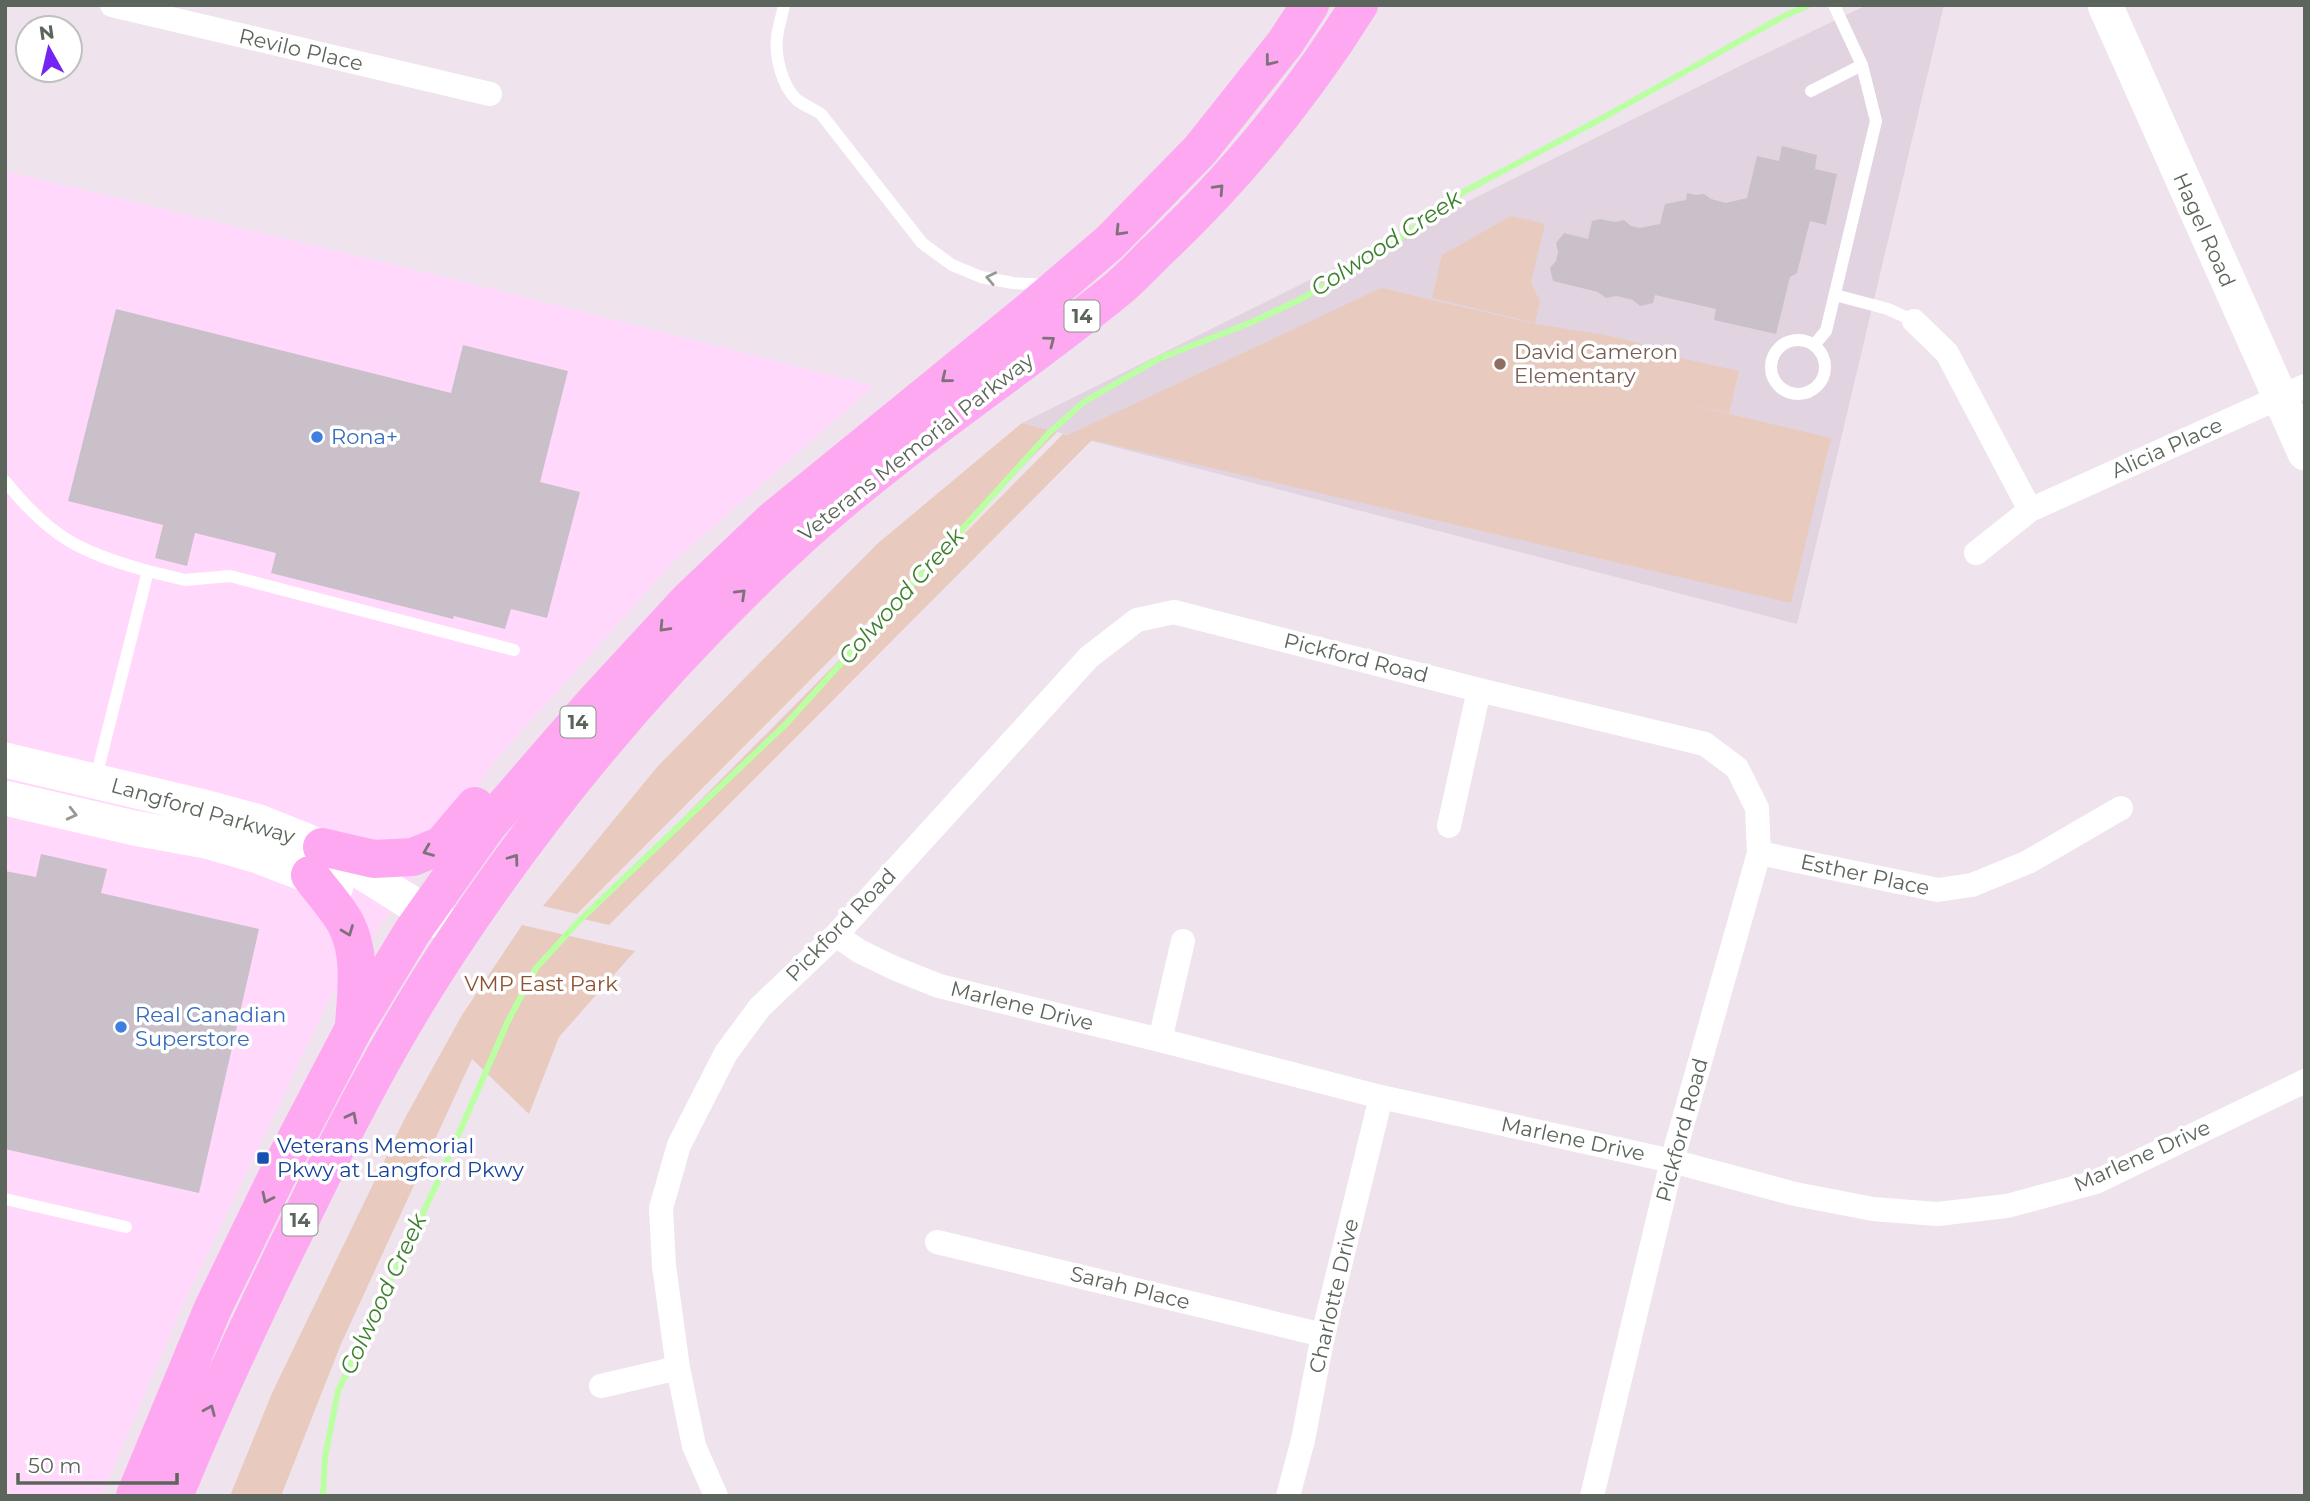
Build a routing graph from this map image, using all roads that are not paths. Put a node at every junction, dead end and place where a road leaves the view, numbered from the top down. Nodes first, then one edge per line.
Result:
1 (112, 5) edge
2 (784, 5) edge
3 (1310, 5) edge
4 (1359, 5) edge
5 (1835, 5) edge
6 (2105, 5) edge
7 (1862, 65) junction
8 (1811, 91) dead end
9 (490, 94) dead end
10 (1059, 286) junction
11 (1835, 295) junction
12 (1914, 321) joint
13 (1814, 345) junction
14 (2292, 392) edge
15 (905, 411) junction
16 (2305, 453) edge
17 (5, 481) edge
18 (2030, 510) junction
19 (1976, 553) dead end
20 (757, 556) junction
21 (148, 571) junction
22 (514, 650) dead end
23 (1479, 690) junction
24 (5, 760) edge
25 (95, 781) junction
26 (5, 798) edge
27 (2121, 808) dead end
28 (1449, 826) dead end
29 (1759, 852) junction
30 (316, 861) junction
31 (419, 922) junction
32 (836, 935) junction
33 (1183, 941) dead end
34 (453, 944) junction
35 (354, 1028) junction
36 (1160, 1040) junction
37 (2305, 1081) edge
38 (1381, 1097) junction
39 (1672, 1161) junction
40 (5, 1199) edge
41 (126, 1227) dead end
42 (937, 1242) dead end
43 (1323, 1335) junction
44 (678, 1368) junction
45 (601, 1386) dead end
46 (135, 1496) edge
47 (174, 1496) edge
48 (716, 1496) edge
49 (1288, 1496) edge
50 (1592, 1496) edge

1 - 9 street, Revilo Place
10 -> 2 lane
3 -> 10 main road, Veterans Memorial Parkway / 14
20 -> 4 main road, Veterans Memorial Parkway / 14
5 - 7 lane
6 - 14 main road, Hagel Road
7 - 8 lane
7 - 11 lane
10 -> 15 main road, Veterans Memorial Parkway / 14
11 - 12 lane
11 - 13 lane
12 - 18 street
13 - 13 lane
14 - 16 main road, Hagel Road
14 - 18 street, Alicia Place
15 - 20 main road, Veterans Memorial Parkway / 14
15 -> 30 main road
17 - 21 lane
18 - 19 street, Alicia Place
20 -> 31 main road, Veterans Memorial Parkway / 14
34 -> 20 main road, Veterans Memorial Parkway / 14
21 - 22 lane
21 - 25 lane
23 - 28 street
23 - 29 street, Pickford Road
23 - 32 street, Pickford Road
24 - 25 main road, Langford Parkway
25 - 30 main road, Langford Parkway
26 -> 30 main road, Langford Parkway
27 - 29 street, Esther Place
29 - 39 street, Pickford Road
30 - 31 main road, Langford Parkway
30 -> 35 main road
31 - 34 main road, Langford Parkway
31 - 35 main road, Veterans Memorial Parkway / 14
32 - 36 street, Marlene Drive
32 - 44 street, Pickford Road
33 - 36 street
47 -> 34 main road, Veterans Memorial Parkway / 14
35 -> 46 main road, Veterans Memorial Parkway / 14
36 - 38 street, Marlene Drive
37 - 39 street, Marlene Drive
38 - 39 street, Marlene Drive
38 - 43 street, Charlotte Drive
39 - 50 street, Pickford Road
40 - 41 lane
42 - 43 street, Sarah Place
43 - 49 street, Charlotte Drive
44 - 45 street
44 - 48 street, Pickford Road

